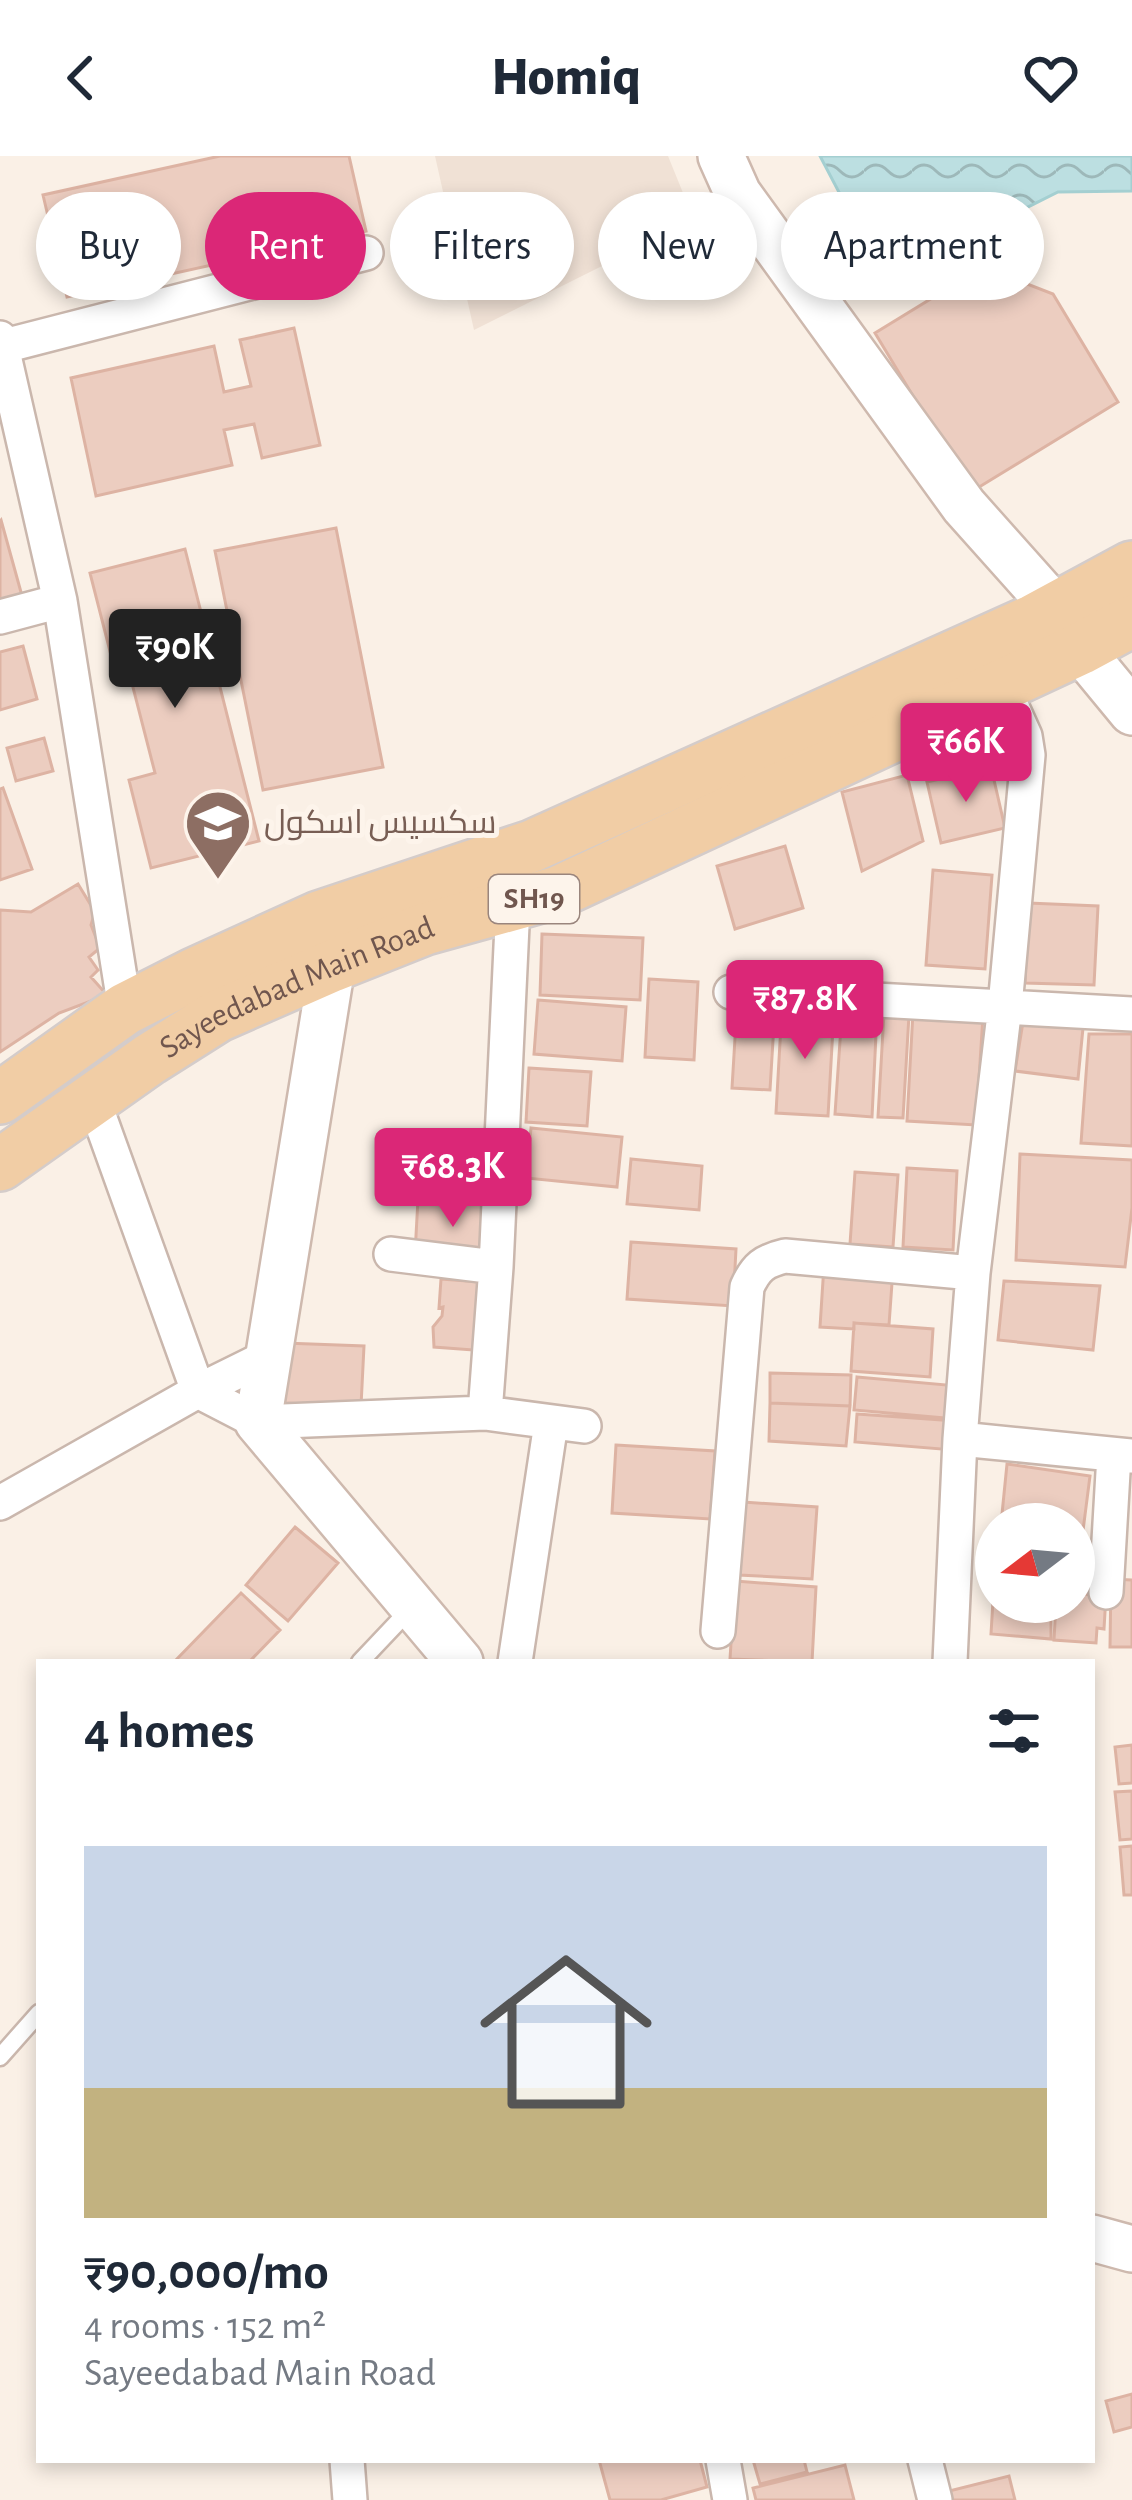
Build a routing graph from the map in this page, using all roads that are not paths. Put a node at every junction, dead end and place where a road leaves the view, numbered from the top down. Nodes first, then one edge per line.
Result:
1 (721, 156) edge
2 (205, 293) edge
3 (1, 344) edge
4 (1132, 567) edge
5 (60, 601) junction
6 (0, 617) edge
7 (1132, 620) edge
8 (1068, 628) junction
9 (1002, 685) junction
10 (1132, 712) edge
11 (505, 881) junction
12 (332, 966) junction
13 (731, 992) dead end
14 (1005, 1006) junction
15 (125, 1009) junction
16 (1132, 1014) edge
17 (0, 1097) edge
18 (93, 1100) junction
19 (0, 1165) edge
20 (391, 1254) dead end
21 (496, 1267) junction
22 (973, 1273) junction
23 (269, 1356) junction
24 (198, 1391) junction
25 (485, 1413) junction
26 (258, 1421) junction
27 (960, 1439) junction
28 (1123, 1455) edge
29 (0, 1503) edge
30 (1106, 1592) dead end
31 (413, 1606) junction
32 (718, 1631) dead end
33 (363, 1659) edge
34 (457, 1659) edge
35 (516, 1659) edge
36 (950, 1659) edge
37 (36, 2016) edge
38 (0, 2056) edge
39 (1095, 2239) edge
40 (1132, 2248) edge
41 (347, 2463) edge
42 (723, 2463) edge
43 (926, 2463) edge
44 (724, 2499) edge
45 (350, 2500) edge
46 (935, 2500) edge

1 - 8 street
2 - 3 street
3 - 5 street
4 - 8 main road, SH19
5 - 6 street
5 - 15 street
7 - 8 main road, SH19
8 - 9 main road, Sayeedabad Main Road / SH19
8 - 10 street
8 - 11 main road, Sayeedabad Main Road / SH19
9 - 11 main road, Sayeedabad Main Road / SH19
9 - 14 street
11 - 12 main road, Sayeedabad Main Road / SH19
11 - 15 main road, Sayeedabad Main Road / SH19
11 - 21 street
12 - 18 main road, Sayeedabad Main Road / SH19
12 - 23 street
13 - 14 street
14 - 16 street
14 - 22 street
15 - 17 main road, Sayeedabad Main Road / SH19
18 - 19 main road, Sayeedabad Main Road / SH19
18 - 24 street
20 - 21 street
21 - 25 street
22 - 27 street
22 - 32 street
23 - 24 street
23 - 26 street
24 - 26 street
24 - 29 street
25 - 26 street
25 - 35 street
26 - 31 street
27 - 28 street
27 - 36 street
28 - 30 street
31 - 33 lane
31 - 34 street
37 - 38 lane
39 - 40 street
41 - 45 street
42 - 44 street
43 - 46 street

